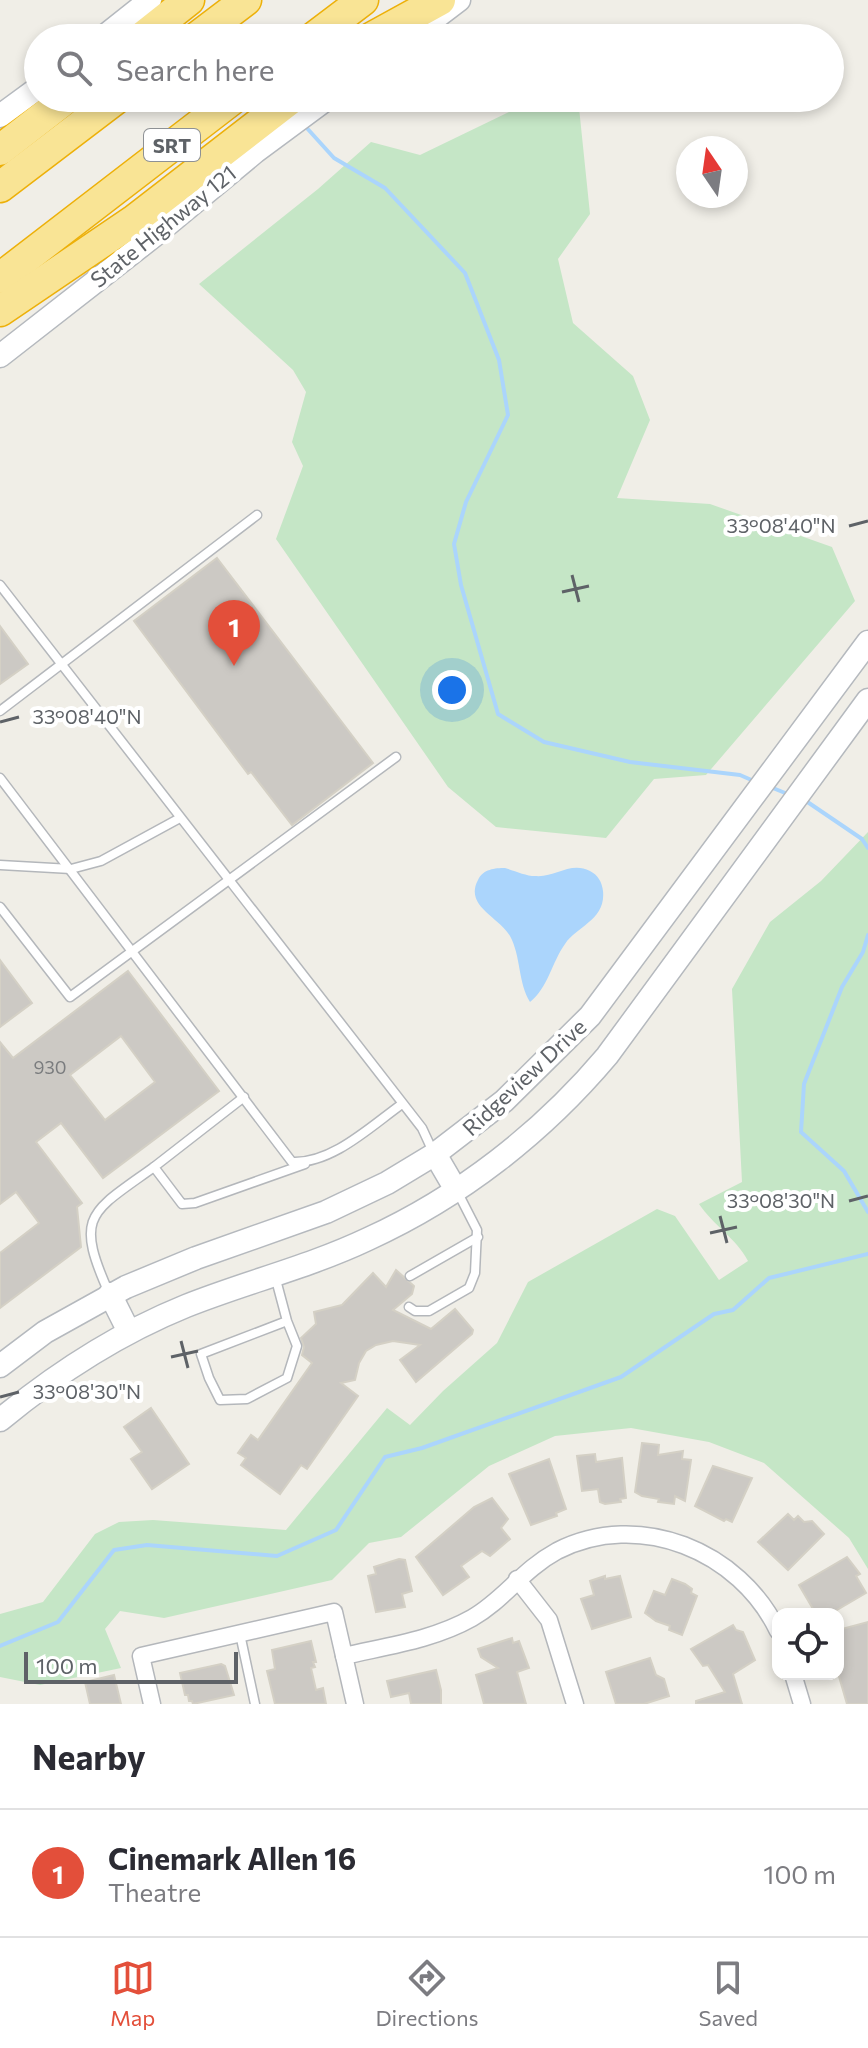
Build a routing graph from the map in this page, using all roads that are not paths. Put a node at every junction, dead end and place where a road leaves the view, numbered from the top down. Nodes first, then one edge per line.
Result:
1 (150, 0) edge
2 (189, 0) edge
3 (246, 0) edge
4 (440, 0) edge
5 (459, 0) edge
6 (354, 7) edge
7 (120, 24) edge
8 (159, 24) edge
9 (214, 24) edge
10 (332, 24) edge
11 (396, 24) edge
12 (427, 24) edge
13 (24, 107) edge
14 (34, 112) edge
15 (99, 112) edge
16 (216, 112) edge
17 (276, 112) edge
18 (309, 112) edge
19 (0, 116) edge
20 (0, 150) edge
21 (0, 187) edge
22 (144, 228) junction
23 (0, 278) edge
24 (0, 311) edge
25 (0, 356) edge
26 (257, 515) dead end
27 (0, 585) edge
28 (868, 642) edge
29 (63, 663) junction
30 (868, 700) edge
31 (0, 711) edge
32 (396, 757) dead end
33 (0, 778) edge
34 (180, 818) junction
35 (0, 865) edge
36 (71, 869) junction
37 (228, 881) junction
38 (0, 907) edge
39 (133, 950) junction
40 (244, 1097) junction
41 (402, 1104) junction
42 (435, 1154) junction
43 (309, 1163) junction
44 (154, 1167) junction
45 (456, 1190) junction
46 (478, 1237) junction
47 (275, 1275) junction
48 (410, 1276) dead end
49 (110, 1294) junction
50 (409, 1307) dead end
51 (287, 1321) junction
52 (129, 1332) junction
53 (0, 1366) edge
54 (0, 1420) edge
55 (517, 1579) junction
56 (772, 1619) edge
57 (240, 1633) junction
58 (344, 1656) junction
59 (795, 1680) edge
60 (152, 1704) edge
61 (255, 1704) edge
62 (355, 1704) edge
63 (575, 1704) edge
64 (802, 1704) edge

1 - 7 main road
2 - 8 highway
3 - 9 highway
4 - 11 highway
5 - 12 main road
6 - 10 highway
13 - 19 main road
14 - 20 highway
15 - 21 highway
16 - 23 highway, SRT
17 - 22 highway
18 - 22 main road, State Highway 121
22 - 24 highway
22 - 25 main road, State Highway 121
26 - 29 lane
27 - 29 lane
28 - 42 main road, Ridgeview Drive
29 - 31 lane
29 - 34 lane
30 - 45 main road, Ridgeview Drive
32 - 37 lane
33 - 36 lane
34 - 36 lane
34 - 37 lane
35 - 36 lane
36 - 39 lane
37 - 39 lane
37 - 41 lane
38 - 39 lane
39 - 40 lane
40 - 43 lane
40 - 44 lane
41 - 42 lane
41 - 43 lane
42 - 45 main road
42 - 49 main road, Ridgeview Drive
43 - 44 lane
44 - 49 lane
45 - 46 lane
45 - 47 main road, Ridgeview Drive
46 - 48 lane
46 - 50 lane
47 - 51 lane
47 - 52 main road, Ridgeview Drive
49 - 52 main road
49 - 53 main road, Ridgeview Drive
51 - 51 lane
52 - 54 main road, Ridgeview Drive
55 - 56 street
55 - 58 street
55 - 63 street
57 - 58 street
57 - 60 street
57 - 61 lane
58 - 62 street
59 - 64 street

